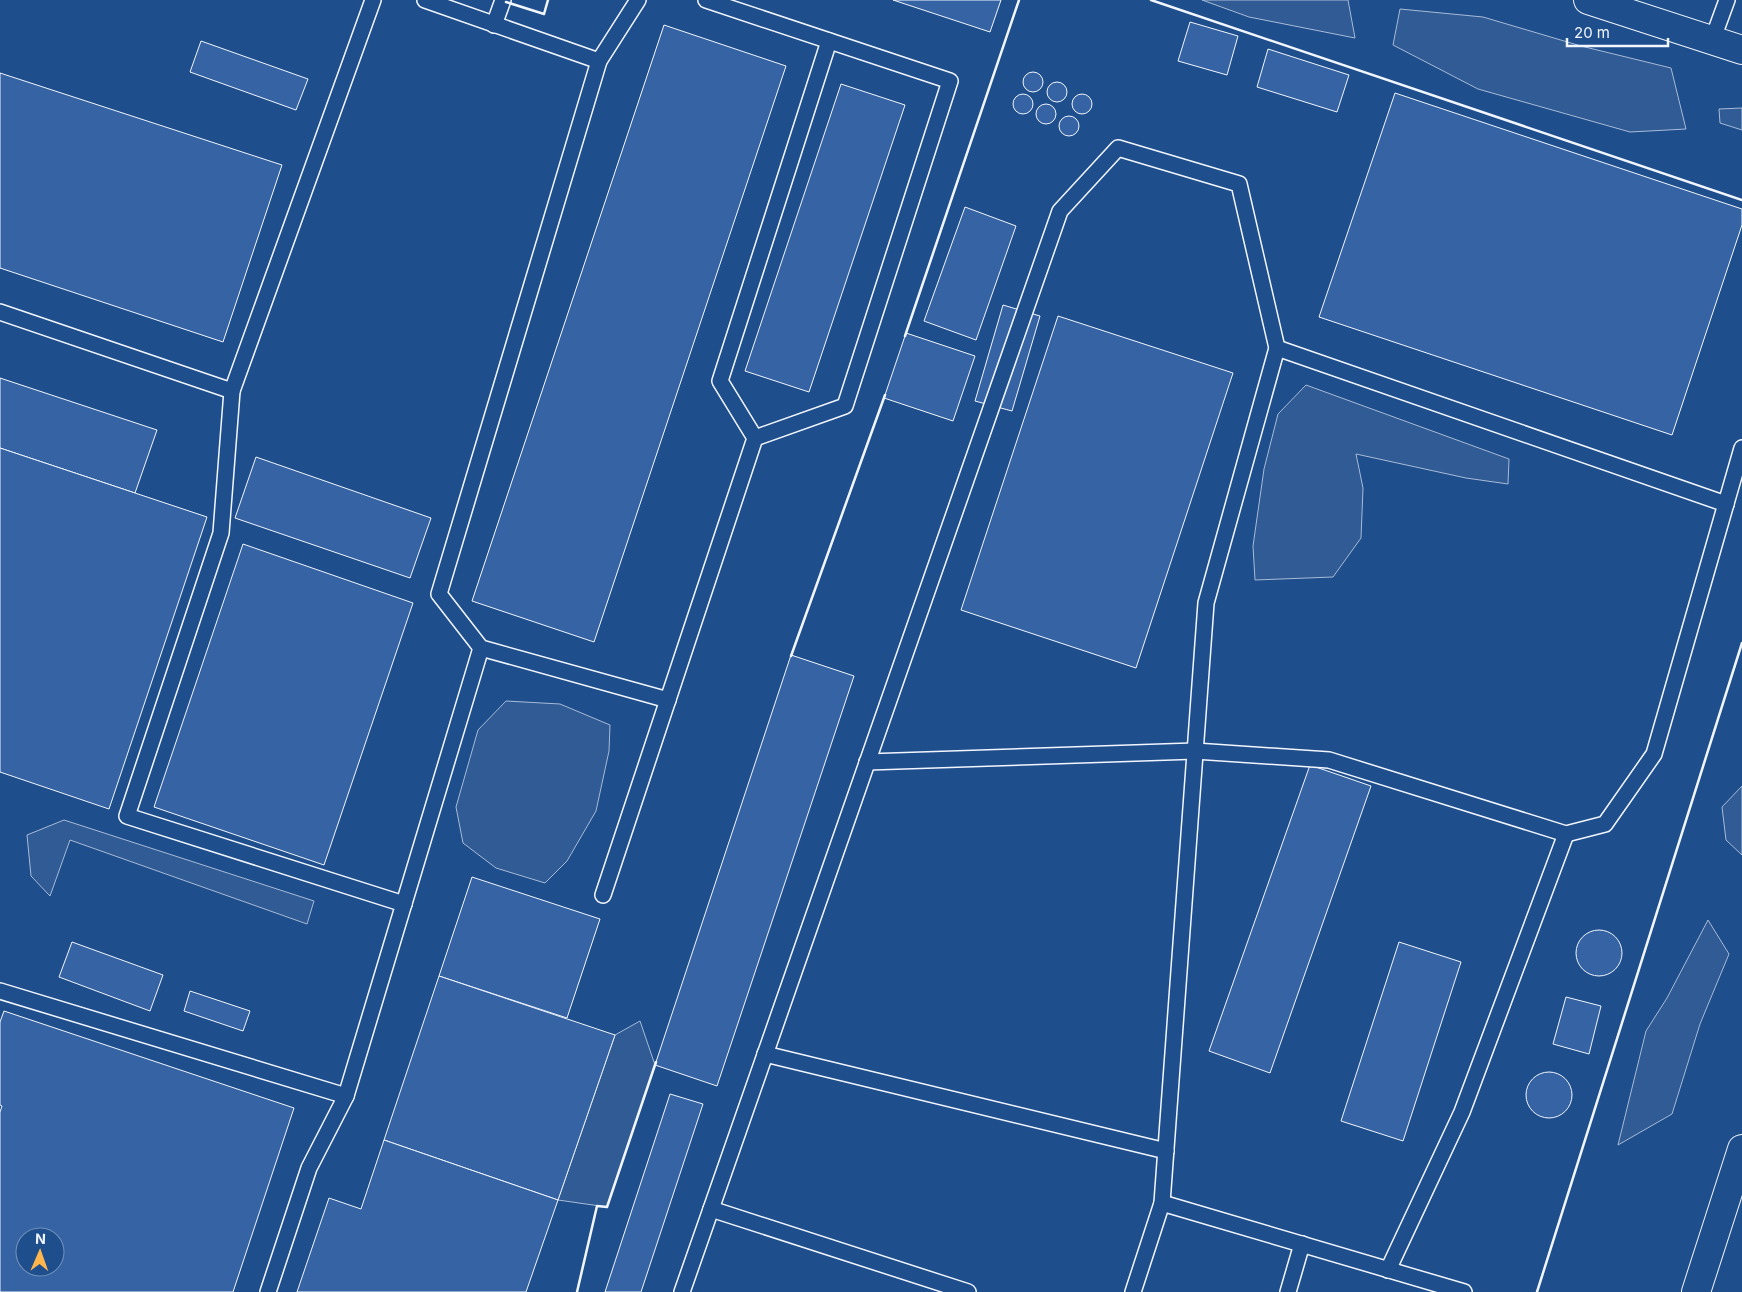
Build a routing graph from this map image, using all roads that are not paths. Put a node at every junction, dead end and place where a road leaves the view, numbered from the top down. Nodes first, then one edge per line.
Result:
1 (373, 0) edge
2 (425, 0) edge
3 (503, 0) edge
4 (638, 0) edge
5 (706, 0) edge
6 (1588, 0) edge
7 (1726, 0) edge
8 (494, 25) junction
9 (1712, 40) junction
10 (829, 41) junction
11 (1742, 50) edge
12 (599, 61) junction
13 (0, 312) edge
14 (1277, 348) junction
15 (232, 391) junction
16 (755, 438) junction
17 (1742, 448) edge
18 (1726, 504) junction
19 (481, 648) junction
20 (668, 700) junction
21 (1195, 751) junction
22 (867, 762) junction
23 (1566, 834) junction
24 (602, 895) dead end
25 (404, 904) junction
26 (0, 991) edge
27 (765, 1054) junction
28 (346, 1096) junction
29 (1166, 1151) junction
30 (1740, 1162) edge
31 (1162, 1203) junction
32 (711, 1208) junction
33 (1302, 1244) junction
34 (1388, 1270) junction
35 (1416, 1285) edge
36 (268, 1292) edge
37 (682, 1292) edge
38 (968, 1292) edge
39 (1133, 1292) edge
40 (1288, 1292) edge
41 (1464, 1292) edge
42 (1696, 1292) edge

1 - 15 lane
2 - 8 lane
3 - 8 lane
4 - 12 lane
5 - 10 lane
6 - 9 street
7 - 9 lane
8 - 12 lane
9 - 11 street
10 - 16 lane
10 - 16 lane
12 - 19 lane
13 - 15 lane
14 - 18 lane
14 - 21 lane
14 - 22 lane
15 - 25 lane
16 - 20 lane
17 - 18 lane
18 - 23 lane
19 - 20 lane
19 - 25 lane
20 - 24 lane
21 - 22 lane
21 - 23 lane
21 - 29 lane
22 - 27 lane
23 - 34 lane
25 - 28 lane
26 - 28 lane
27 - 29 lane
27 - 32 lane
28 - 36 lane
29 - 31 lane
30 - 42 street
31 - 33 lane
31 - 39 lane
32 - 37 lane
32 - 38 lane
33 - 34 lane
33 - 40 lane
34 - 35 lane
35 - 41 lane

